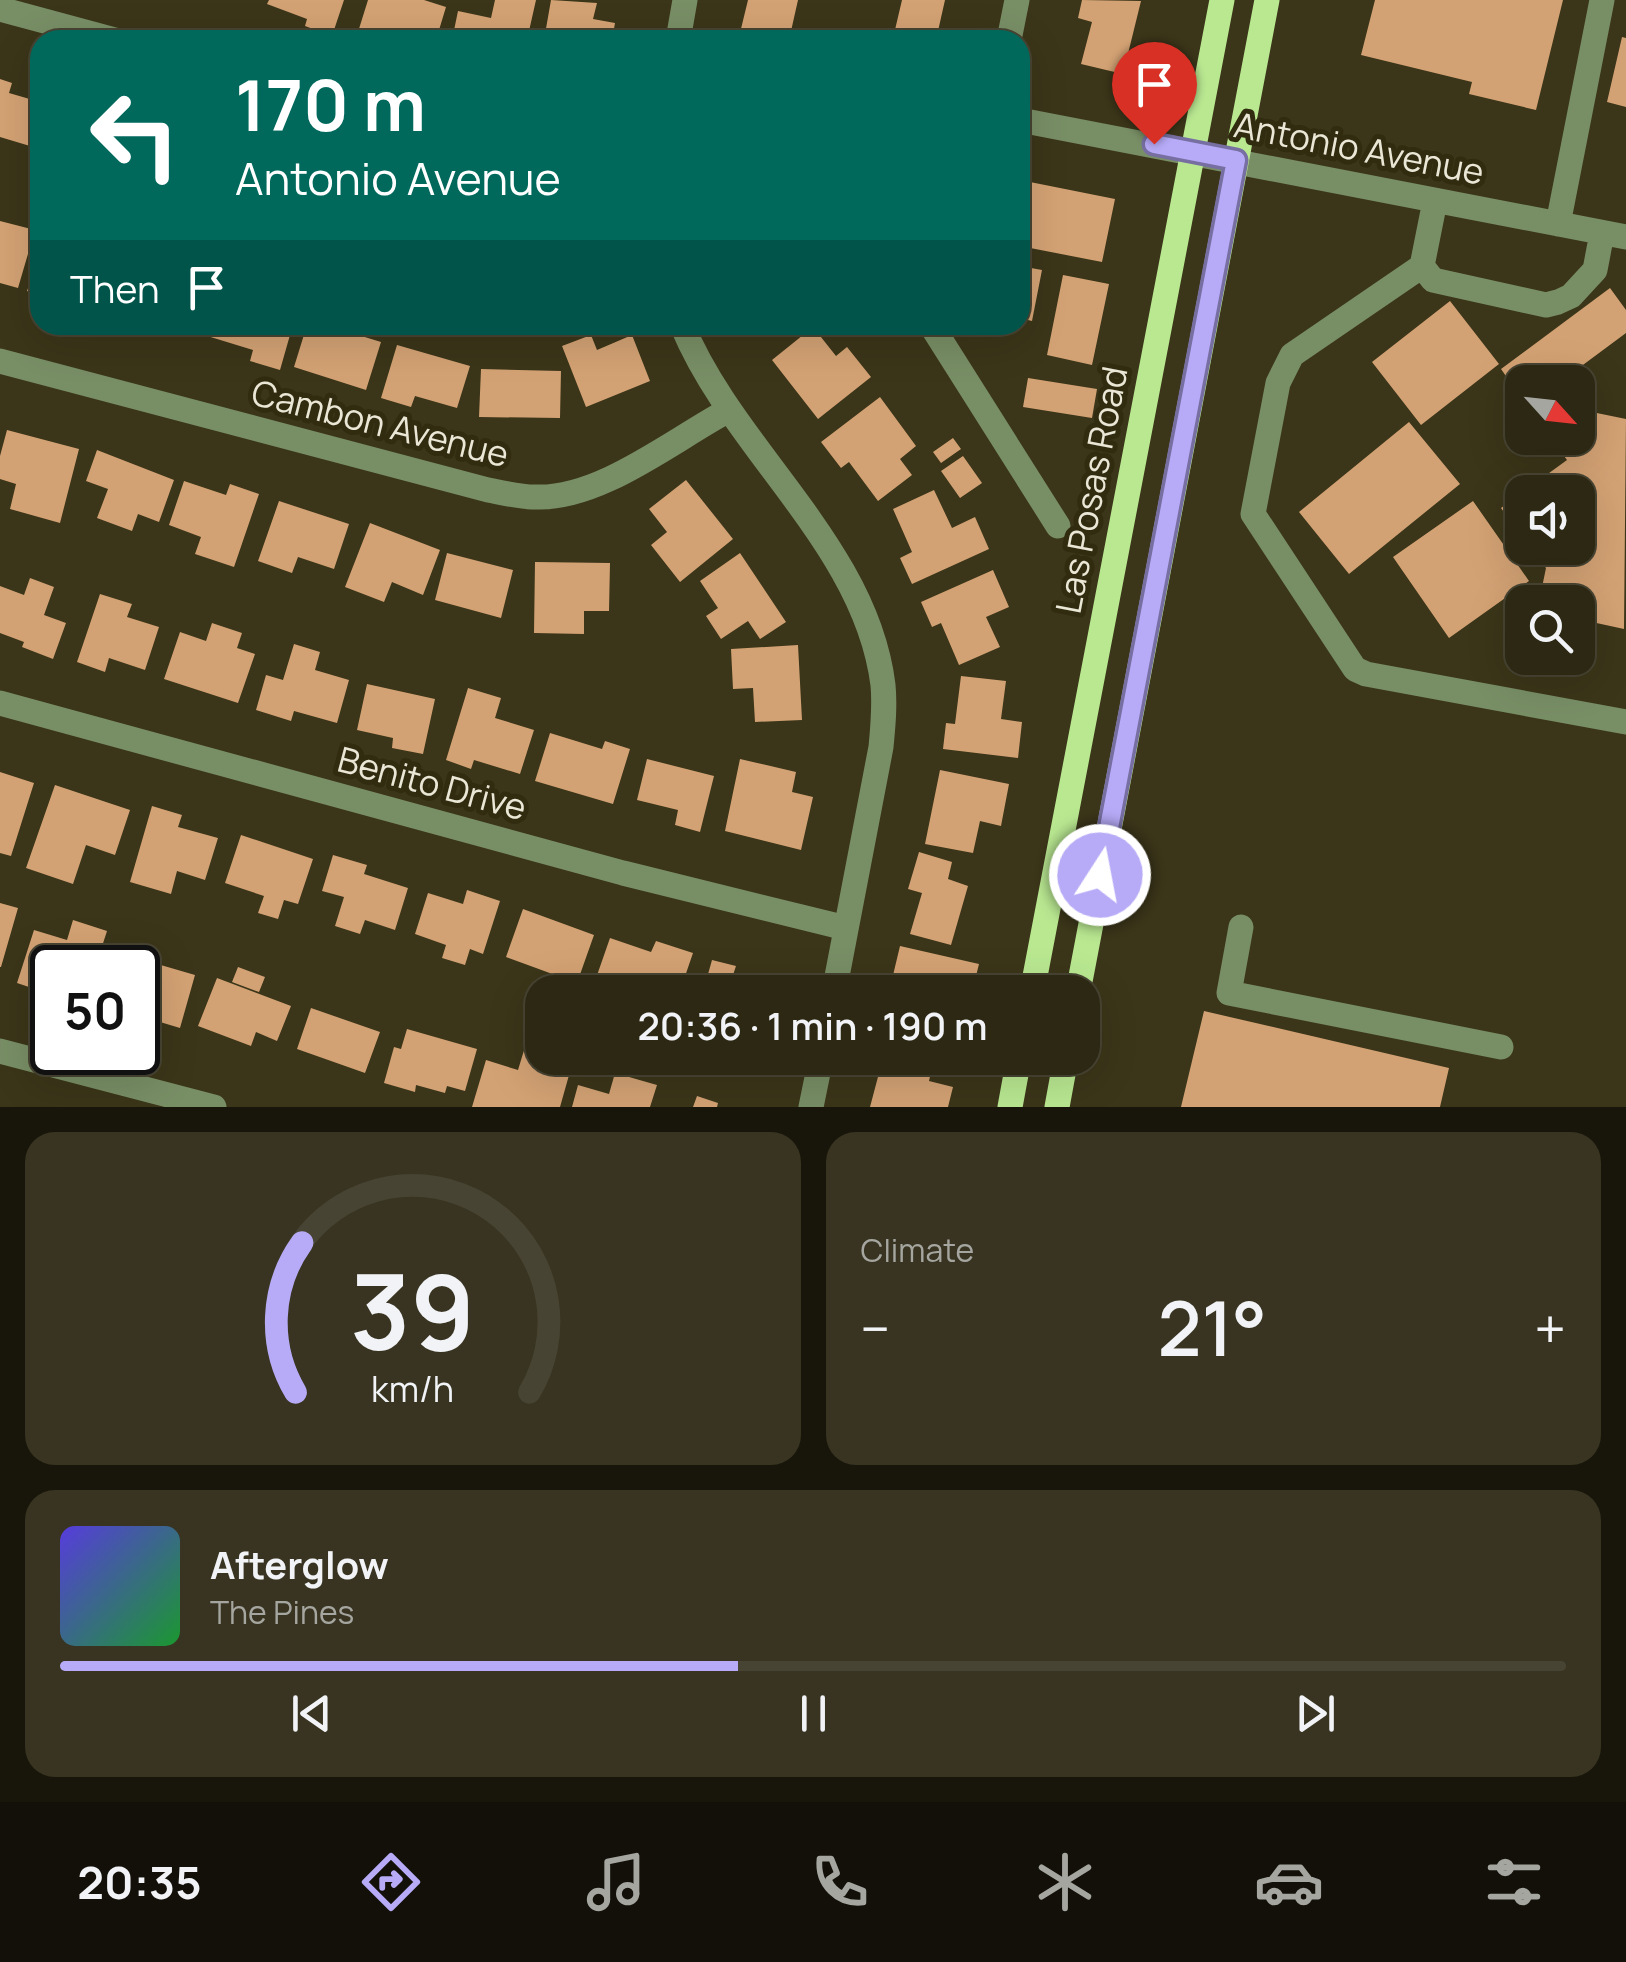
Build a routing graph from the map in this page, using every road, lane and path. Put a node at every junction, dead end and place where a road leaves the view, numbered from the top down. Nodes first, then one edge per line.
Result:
1 (685, 0) edge
2 (1018, 0) edge
3 (1222, 0) edge
4 (1267, 0) edge
5 (1602, 0) edge
6 (0, 10) edge
7 (77, 30) edge
8 (680, 30) edge
9 (1011, 30) edge
10 (1030, 122) edge
11 (1192, 152) junction
12 (1236, 160) junction
13 (1434, 201) junction
14 (1558, 224) junction
15 (1614, 235) edge
16 (1422, 266) junction
17 (686, 335) edge
18 (937, 335) edge
19 (0, 361) edge
20 (729, 410) junction
21 (1058, 526) dead end
22 (0, 704) edge
23 (1626, 722) edge
24 (1241, 927) dead end
25 (846, 928) junction
26 (837, 975) edge
27 (1035, 975) edge
28 (1081, 975) edge
29 (1501, 1047) dead end
30 (0, 1050) edge
31 (818, 1075) edge
32 (1016, 1075) edge
33 (1063, 1075) edge
34 (214, 1107) edge
35 (811, 1107) edge
36 (1010, 1107) edge
37 (1057, 1107) edge

1 - 8 street
2 - 9 street
3 - 11 main road, Las Posas Road
4 - 12 main road
5 - 14 street
6 - 7 street
10 - 11 street, Antonio Avenue
11 - 12 street, Antonio Avenue
11 - 27 main road, Las Posas Road
12 - 13 street, Antonio Avenue
12 - 28 main road
13 - 14 street, Antonio Avenue
13 - 16 street
14 - 15 street, Antonio Avenue
15 - 16 street
16 - 23 street
17 - 20 street
18 - 21 street
19 - 20 street, Cambon Avenue
20 - 25 street
22 - 25 street, Benito Drive
24 - 29 street
25 - 26 street
30 - 34 street
31 - 35 street
32 - 36 main road
33 - 37 main road

